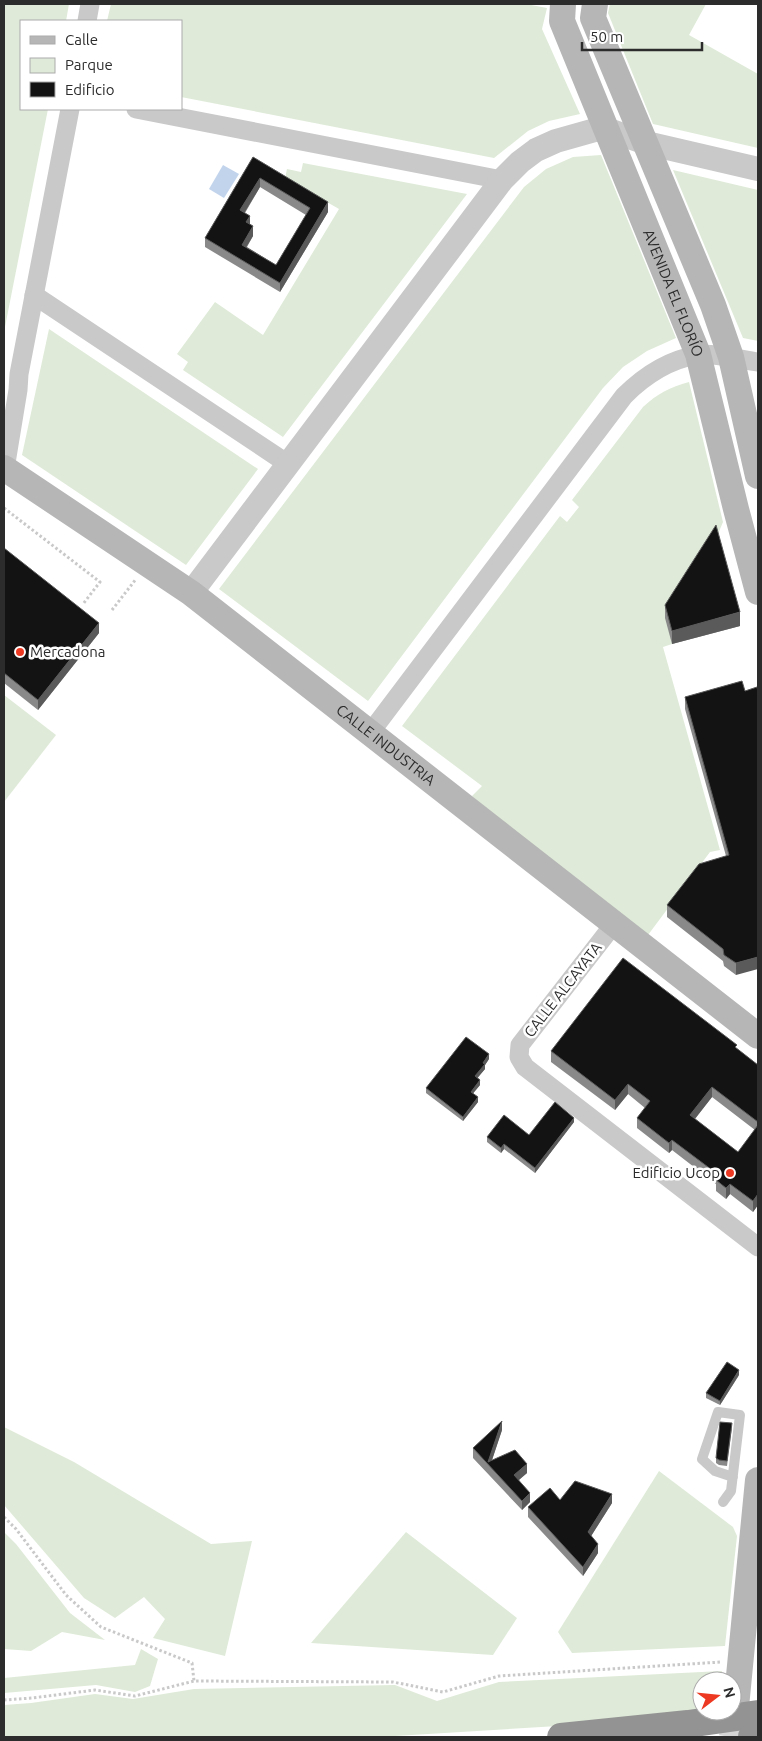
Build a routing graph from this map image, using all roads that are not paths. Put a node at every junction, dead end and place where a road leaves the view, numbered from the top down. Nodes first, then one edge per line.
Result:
1 (90, 4) edge
2 (564, 4) edge
3 (595, 4) edge
4 (87, 20) edge
5 (70, 110) edge
6 (141, 110) edge
7 (606, 129) junction
8 (646, 143) junction
9 (758, 169) edge
10 (502, 180) junction
11 (34, 295) junction
12 (698, 354) junction
13 (730, 357) junction
14 (758, 362) edge
15 (19, 374) junction
16 (4, 404) edge
17 (288, 464) junction
18 (4, 469) edge
19 (758, 476) edge
20 (190, 592) junction
21 (758, 592) edge
22 (370, 733) junction
23 (614, 924) junction
24 (758, 1036) edge
25 (758, 1247) edge
26 (733, 1477) junction
27 (758, 1480) edge
28 (723, 1502) dead end
29 (755, 1541) edge
30 (747, 1710) edge
31 (560, 1737) edge
32 (752, 1737) edge
33 (758, 1737) edge

1 - 4 street
2 - 7 main road, AVENIDA EL FLORÍO
3 - 8 main road, AVENIDA EL FLORÍO
5 - 11 street
6 - 10 street
7 - 8 street
7 - 10 street
7 - 12 main road, AVENIDA EL FLORÍO
8 - 9 street
8 - 13 main road, AVENIDA EL FLORÍO
10 - 17 street
11 - 15 street
11 - 17 street
12 - 13 street
12 - 21 main road, AVENIDA EL FLORÍO
12 - 22 street
13 - 14 street
13 - 19 main road, AVENIDA EL FLORÍO
15 - 16 street
15 - 18 street
17 - 20 street
18 - 20 main road, CALLE INDUSTRIA
20 - 22 main road, CALLE INDUSTRIA
22 - 23 main road, CALLE INDUSTRIA
23 - 24 main road, CALLE INDUSTRIA
23 - 25 street, CALLE ALCAYATA
26 - 26 lane
26 - 28 lane
27 - 29 main road
29 - 30 main road
30 - 31 highway
32 - 33 highway

